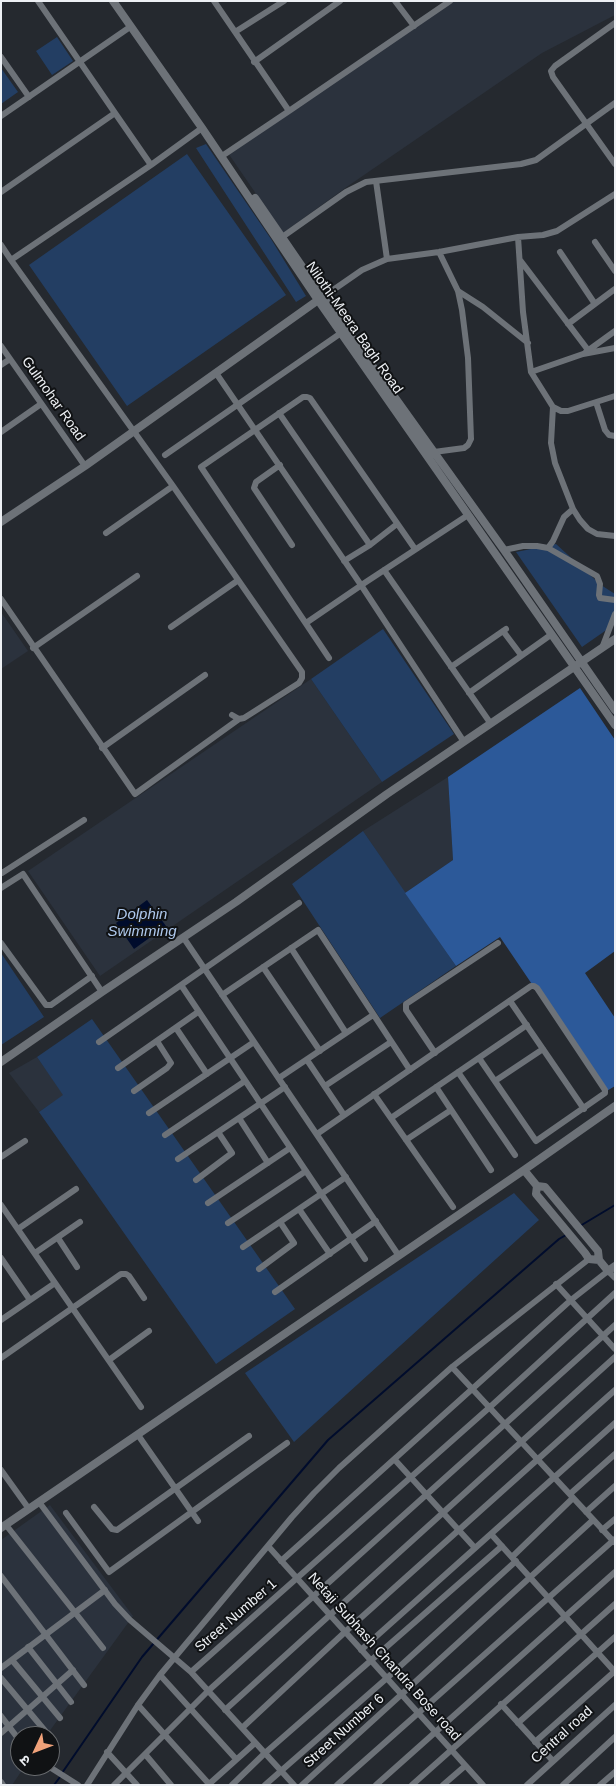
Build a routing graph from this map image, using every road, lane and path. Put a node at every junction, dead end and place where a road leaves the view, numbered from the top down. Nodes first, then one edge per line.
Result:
1 (38, 1) edge
2 (113, 1) edge
3 (119, 1) edge
4 (214, 1) edge
5 (284, 1) edge
6 (340, 1) edge
7 (395, 1) edge
8 (450, 1) edge
9 (272, 4) edge
10 (615, 23) edge
11 (414, 26) junction
12 (130, 27) junction
13 (235, 32) junction
14 (1, 57) edge
15 (80, 61) junction
16 (254, 62) junction
17 (29, 97) junction
18 (615, 103) edge
19 (289, 111) junction
20 (115, 113) junction
21 (1, 116) edge
22 (587, 123) junction
23 (202, 128) junction
24 (225, 154) junction
25 (615, 164) edge
26 (151, 165) junction
27 (376, 181) junction
28 (1, 192) edge
29 (615, 194) edge
30 (518, 237) junction
31 (280, 239) junction
32 (595, 242) dead end
33 (1, 246) edge
34 (439, 252) junction
35 (560, 252) dead end
36 (387, 259) junction
37 (11, 260) junction
38 (520, 260) junction
39 (615, 271) edge
40 (615, 289) edge
41 (458, 291) junction
42 (321, 298) junction
43 (595, 304) junction
44 (568, 324) junction
45 (615, 331) edge
46 (341, 333) junction
47 (528, 343) junction
48 (1, 346) edge
49 (615, 348) edge
50 (586, 352) junction
51 (10, 359) junction
52 (1, 365) edge
53 (532, 372) junction
54 (216, 373) junction
55 (615, 396) edge
56 (596, 402) junction
57 (41, 404) junction
58 (238, 405) junction
59 (553, 407) junction
60 (279, 413) junction
61 (256, 430) junction
62 (1, 432) edge
63 (134, 432) junction
64 (615, 436) edge
65 (431, 454) junction
66 (165, 455) dead end
67 (280, 465) junction
68 (85, 466) junction
69 (173, 486) junction
70 (573, 509) junction
71 (468, 515) junction
72 (1, 522) edge
73 (397, 524) junction
74 (106, 533) dead end
75 (615, 536) edge
76 (370, 544) junction
77 (292, 545) dead end
78 (548, 548) junction
79 (415, 550) junction
80 (504, 550) junction
81 (344, 561) junction
82 (384, 570) junction
83 (137, 576) dead end
84 (238, 580) junction
85 (361, 585) junction
86 (1, 599) edge
87 (615, 600) edge
88 (615, 614) edge
89 (306, 623) junction
90 (171, 627) dead end
91 (552, 634) junction
92 (615, 640) edge
93 (33, 648) junction
94 (602, 648) junction
95 (521, 656) junction
96 (329, 658) dead end
97 (579, 665) junction
98 (451, 667) junction
99 (205, 676) dead end
100 (469, 693) junction
101 (615, 710) edge
102 (491, 724) junction
103 (615, 725) edge
104 (464, 742) junction
105 (102, 748) junction
106 (84, 820) dead end
107 (1, 872) edge
108 (1, 888) edge
109 (299, 903) dead end
110 (183, 937) junction
111 (1, 943) edge
112 (498, 943) dead end
113 (291, 948) junction
114 (263, 967) junction
115 (204, 969) junction
116 (92, 976) junction
117 (181, 985) junction
118 (102, 992) junction
119 (222, 995) junction
120 (510, 1001) junction
121 (198, 1012) junction
122 (373, 1015) junction
123 (527, 1025) junction
124 (176, 1028) junction
125 (346, 1033) junction
126 (157, 1040) junction
127 (99, 1042) dead end
128 (254, 1042) junction
129 (391, 1042) junction
130 (543, 1049) junction
131 (320, 1050) junction
132 (435, 1053) junction
133 (230, 1058) junction
134 (479, 1058) junction
135 (307, 1060) junction
136 (1, 1062) edge
137 (118, 1068) dead end
138 (410, 1070) junction
139 (458, 1072) junction
140 (208, 1074) junction
141 (279, 1078) junction
142 (245, 1081) junction
143 (495, 1081) junction
144 (325, 1086) junction
145 (285, 1087) junction
146 (436, 1087) junction
147 (134, 1091) dead end
148 (374, 1094) junction
149 (260, 1104) junction
150 (615, 1106) edge
151 (584, 1109) junction
152 (451, 1110) junction
153 (149, 1113) dead end
154 (344, 1115) junction
155 (238, 1118) junction
156 (391, 1118) junction
157 (218, 1132) junction
158 (316, 1134) junction
159 (165, 1135) dead end
160 (406, 1140) junction
161 (25, 1141) dead end
162 (290, 1148) junction
163 (515, 1155) dead end
164 (1, 1157) edge
165 (178, 1159) dead end
166 (268, 1163) junction
167 (491, 1170) dead end
168 (524, 1170) junction
169 (306, 1171) junction
170 (346, 1177) junction
171 (196, 1180) dead end
172 (537, 1186) junction
173 (76, 1188) dead end
174 (321, 1194) junction
175 (208, 1203) dead end
176 (1, 1205) edge
177 (453, 1207) dead end
178 (299, 1209) junction
179 (376, 1221) junction
180 (80, 1222) dead end
181 (280, 1222) junction
182 (228, 1223) dead end
183 (18, 1229) junction
184 (58, 1238) junction
185 (351, 1238) junction
186 (242, 1247) dead end
187 (35, 1253) junction
188 (330, 1254) junction
189 (399, 1256) junction
190 (587, 1256) junction
191 (1, 1258) edge
192 (365, 1259) dead end
193 (599, 1260) junction
194 (77, 1267) dead end
195 (612, 1268) edge
196 (259, 1269) dead end
197 (615, 1278) edge
198 (55, 1283) junction
199 (556, 1284) junction
200 (275, 1292) dead end
201 (615, 1293) edge
202 (144, 1298) dead end
203 (30, 1300) junction
204 (571, 1300) junction
205 (72, 1307) junction
206 (587, 1318) junction
207 (1, 1320) edge
208 (615, 1325) edge
209 (149, 1331) dead end
210 (604, 1337) junction
211 (615, 1349) edge
212 (1, 1358) edge
213 (615, 1358) edge
214 (109, 1360) junction
215 (452, 1367) junction
216 (473, 1389) junction
217 (615, 1390) edge
218 (141, 1406) dead end
219 (490, 1407) junction
220 (615, 1423) edge
221 (506, 1425) junction
222 (138, 1435) junction
223 (249, 1436) dead end
224 (287, 1442) dead end
225 (523, 1442) junction
226 (615, 1454) edge
227 (395, 1460) junction
228 (539, 1460) junction
229 (1, 1470) edge
230 (412, 1477) junction
231 (554, 1477) junction
232 (8, 1480) junction
233 (1, 1485) edge
234 (615, 1486) edge
235 (176, 1488) junction
236 (427, 1494) junction
237 (572, 1496) junction
238 (39, 1502) junction
239 (94, 1507) dead end
240 (29, 1509) junction
241 (191, 1511) junction
242 (444, 1512) junction
243 (586, 1512) junction
244 (66, 1513) dead end
245 (615, 1519) edge
246 (593, 1520) junction
247 (198, 1521) dead end
248 (3, 1527) edge
249 (602, 1530) junction
250 (459, 1531) junction
251 (491, 1534) junction
252 (614, 1541) edge
253 (268, 1546) junction
254 (502, 1546) junction
255 (475, 1548) junction
256 (514, 1559) junction
257 (281, 1561) junction
258 (109, 1572) junction
259 (615, 1572) edge
260 (1, 1576) edge
261 (530, 1578) junction
262 (297, 1579) junction
263 (98, 1581) junction
264 (105, 1590) junction
265 (313, 1597) junction
266 (549, 1598) junction
267 (615, 1604) edge
268 (75, 1613) junction
269 (330, 1615) junction
270 (564, 1616) junction
271 (345, 1632) junction
272 (44, 1634) junction
273 (581, 1635) junction
274 (615, 1638) edge
275 (28, 1647) junction
276 (102, 1648) dead end
277 (361, 1650) junction
278 (597, 1652) junction
279 (174, 1657) junction
280 (12, 1660) junction
281 (371, 1661) junction
282 (1, 1668) edge
283 (73, 1670) junction
284 (192, 1672) junction
285 (615, 1672) edge
286 (160, 1674) junction
287 (1, 1678) edge
288 (387, 1678) junction
289 (57, 1683) junction
290 (84, 1685) dead end
291 (208, 1691) junction
292 (42, 1696) junction
293 (402, 1696) junction
294 (71, 1702) dead end
295 (501, 1704) junction
296 (138, 1705) junction
297 (615, 1705) edge
298 (191, 1709) junction
299 (27, 1710) junction
300 (225, 1710) junction
301 (418, 1713) junction
302 (1, 1716) edge
303 (60, 1718) dead end
304 (518, 1723) junction
305 (9, 1726) junction
306 (41, 1726) edge
307 (242, 1728) junction
308 (435, 1732) junction
309 (1, 1733) edge
310 (165, 1735) junction
311 (615, 1737) edge
312 (536, 1742) junction
313 (255, 1743) junction
314 (450, 1749) junction
315 (107, 1752) junction
316 (145, 1754) junction
317 (265, 1754) junction
318 (236, 1759) junction
319 (553, 1761) junction
320 (465, 1766) junction
321 (280, 1770) junction
322 (615, 1772) edge
323 (126, 1773) junction
324 (60, 1774) edge
325 (208, 1784) edge
326 (481, 1784) edge
327 (78, 1785) edge
328 (86, 1785) edge
329 (114, 1785) edge
330 (137, 1785) edge
331 (171, 1785) edge
332 (232, 1785) edge
333 (265, 1785) edge
334 (294, 1785) edge
335 (302, 1785) edge
336 (336, 1785) edge
337 (376, 1785) edge
338 (412, 1785) edge
339 (443, 1785) edge
340 (527, 1785) edge
341 (563, 1785) edge
342 (600, 1785) edge

1 - 15 street
2 - 12 street, Nilothi-Meera Bagh Road
3 - 24 street, Nilothi-Meera Bagh Road
4 - 13 street
5 - 9 street
6 - 16 street
7 - 11 street
8 - 11 street
9 - 13 street
10 - 22 street
11 - 19 street
12 - 15 street
12 - 23 street, Nilothi-Meera Bagh Road
13 - 16 street
14 - 17 street
15 - 17 street
15 - 20 street
16 - 19 street
17 - 21 street
18 - 22 street
19 - 24 street
20 - 26 street
20 - 28 street
22 - 25 street
22 - 27 street
23 - 26 street
23 - 31 street, Nilothi-Meera Bagh Road
24 - 31 street, Nilothi-Meera Bagh Road
26 - 37 street
27 - 31 street
27 - 36 street
29 - 30 street
30 - 34 street
30 - 38 street
31 - 42 street, Nilothi-Meera Bagh Road
32 - 39 street
33 - 37 street
34 - 36 street
34 - 41 street
35 - 43 street
36 - 42 street
37 - 63 street
38 - 44 street
38 - 47 street
40 - 43 street
41 - 47 street
41 - 65 street
42 - 46 street, Nilothi-Meera Bagh Road
42 - 54 street
42 - 65 street, Nilothi-Meera Bagh Road
43 - 44 street
44 - 50 street
45 - 50 street
46 - 58 street
46 - 65 street, Nilothi-Meera Bagh Road
47 - 53 street
48 - 51 street, Gulmohar Road
49 - 50 street
50 - 53 street
51 - 52 street
51 - 57 street, Gulmohar Road
53 - 59 street
54 - 58 street
54 - 63 street
55 - 56 street
56 - 59 street
56 - 64 street
57 - 62 street
57 - 68 street, Gulmohar Road
58 - 61 street
58 - 66 street
59 - 70 street
60 - 61 street
60 - 73 street
60 - 76 street
61 - 67 street
61 - 89 street
63 - 68 street
63 - 69 street
65 - 71 street, Nilothi-Meera Bagh Road
65 - 80 street, Nilothi-Meera Bagh Road
67 - 77 street
67 - 81 street
68 - 72 street
69 - 74 street
69 - 84 street
70 - 75 street
70 - 78 street
71 - 79 street
71 - 91 street, Nilothi-Meera Bagh Road
73 - 76 street
73 - 79 street
76 - 81 street
78 - 80 street
78 - 87 street
79 - 82 street
80 - 97 street, Nilothi-Meera Bagh Road
81 - 85 street
82 - 85 street
82 - 98 street
83 - 93 street
84 - 90 street
84 - 105 street
85 - 89 street
85 - 104 street
86 - 93 street
88 - 94 street
89 - 96 street
91 - 95 street
91 - 97 street, Nilothi-Meera Bagh Road
92 - 94 street
93 - 105 street
94 - 97 street
95 - 98 street
95 - 100 street
97 - 101 street
97 - 102 street
97 - 103 street
98 - 100 street
99 - 105 street
100 - 102 street
102 - 104 street
104 - 110 street
106 - 107 street
108 - 116 street
109 - 115 street
110 - 115 street
110 - 118 street
111 - 116 street
112 - 132 street
113 - 114 street
113 - 122 street
113 - 125 street
114 - 119 street
114 - 131 street
115 - 117 street
115 - 119 street
116 - 118 street
117 - 121 street
117 - 127 street
118 - 136 street
119 - 128 street
120 - 123 street
120 - 132 street
120 - 151 street
121 - 124 street
121 - 133 street
122 - 125 street
122 - 129 street
123 - 130 street
123 - 134 street
124 - 126 street
124 - 140 street
125 - 131 street
126 - 137 street
126 - 147 street
128 - 133 street
128 - 141 street
129 - 138 street
129 - 144 street
130 - 143 street
130 - 151 street
131 - 135 street
132 - 138 street
133 - 140 street
133 - 142 street
134 - 139 street
134 - 143 street
135 - 141 street
135 - 144 street
138 - 148 street
139 - 146 street
139 - 163 street
140 - 153 street
141 - 145 street
142 - 149 street
142 - 159 street
143 - 151 street
144 - 154 street
145 - 149 street
145 - 158 street
146 - 152 street
146 - 156 street
148 - 154 street
148 - 156 street
149 - 155 street
149 - 162 street
150 - 168 street
152 - 160 street
152 - 167 street
154 - 158 street
155 - 157 street
155 - 166 street
156 - 160 street
157 - 165 street
157 - 171 street
158 - 170 street
160 - 177 street
161 - 164 street
162 - 166 street
162 - 169 street
166 - 175 street
168 - 172 street
168 - 189 street
169 - 174 street
169 - 182 street
170 - 174 street
170 - 179 street
172 - 190 street
172 - 193 street
173 - 183 street
174 - 178 street
174 - 185 street
176 - 183 street
178 - 181 street
178 - 188 street
179 - 185 street
179 - 189 street
180 - 184 street
181 - 186 street
181 - 196 street
183 - 187 street
184 - 187 street
184 - 194 street
185 - 188 street
185 - 192 street
187 - 198 street
188 - 200 street
189 - 222 street
190 - 193 street
190 - 199 street
191 - 203 street
193 - 195 street
195 - 197 street
195 - 204 street
198 - 203 street
198 - 205 street
199 - 204 street
199 - 215 street
201 - 206 street, Street Number 1
202 - 205 street
203 - 207 street
204 - 206 street
204 - 216 street
205 - 212 street
205 - 214 street
206 - 210 street
206 - 219 street, Street Number 1
208 - 210 street
209 - 214 street
210 - 211 street
210 - 221 street
213 - 225 street
214 - 218 street
215 - 216 street
215 - 253 street
216 - 219 street
216 - 227 street
217 - 228 street
219 - 221 street
219 - 230 street, Street Number 1
220 - 231 street
221 - 225 street
221 - 236 street
222 - 235 street
222 - 238 street
223 - 235 street
224 - 241 street
225 - 228 street
225 - 242 street
226 - 237 street
227 - 230 street
227 - 257 street
228 - 231 street
228 - 250 street
229 - 232 street
230 - 236 street
230 - 262 street, Street Number 1
231 - 237 street
231 - 251 street
232 - 233 street
232 - 240 street
234 - 243 street
235 - 239 street
235 - 241 street
236 - 242 street
236 - 265 street
237 - 243 street
237 - 256 street
238 - 240 street
238 - 263 street
240 - 248 street
241 - 247 street
241 - 258 street
242 - 250 street
242 - 269 street
243 - 246 street
244 - 258 street
245 - 249 street
246 - 249 street
246 - 261 street, Street Number 6
248 - 268 street
249 - 252 street
250 - 255 street
250 - 271 street
251 - 254 street
251 - 255 street
252 - 266 street
253 - 257 street, Netaji Subhash Chandra Bose road
253 - 279 street
254 - 256 street
254 - 281 street
255 - 277 street
256 - 261 street
256 - 288 street
257 - 262 street, Netaji Subhash Chandra Bose road
258 - 263 street
259 - 270 street
260 - 272 street
261 - 266 street
261 - 293 street, Street Number 6
262 - 265 street, Netaji Subhash Chandra Bose road
262 - 284 street, Street Number 1
263 - 264 street
264 - 268 street
264 - 279 street
265 - 269 street, Netaji Subhash Chandra Bose road
265 - 291 street
266 - 270 street
266 - 301 street
267 - 273 street
268 - 272 street
268 - 276 street
269 - 271 street, Netaji Subhash Chandra Bose road
269 - 300 street
270 - 273 street
270 - 308 street
271 - 277 street, Netaji Subhash Chandra Bose road
271 - 307 street
272 - 275 street
272 - 283 street
273 - 278 street
273 - 295 street
274 - 278 street
275 - 280 street
275 - 289 street
277 - 281 street, Netaji Subhash Chandra Bose road
278 - 285 street
278 - 304 street
279 - 284 street
279 - 286 street
280 - 282 street
280 - 292 street
281 - 288 street, Netaji Subhash Chandra Bose road
281 - 317 street
283 - 289 street
283 - 290 street
284 - 291 street
285 - 312 street
286 - 296 street
286 - 298 street
287 - 299 street
288 - 293 street, Netaji Subhash Chandra Bose road
288 - 321 street
289 - 292 street
289 - 294 street
291 - 298 street
291 - 300 street
292 - 299 street
292 - 303 street
293 - 301 street, Netaji Subhash Chandra Bose road
293 - 335 street, Street Number 6
295 - 304 street
295 - 314 street
296 - 310 street
296 - 315 street
297 - 319 street, Central road
298 - 310 street
298 - 318 street
299 - 305 street
299 - 306 street
300 - 307 street
301 - 308 street, Netaji Subhash Chandra Bose road
301 - 336 street
302 - 305 street
304 - 312 street
305 - 309 street
307 - 313 street
308 - 314 street, Netaji Subhash Chandra Bose road
308 - 337 street
310 - 316 street
310 - 325 street
311 - 341 street
312 - 319 street
313 - 317 street
313 - 318 street
314 - 320 street, Netaji Subhash Chandra Bose road
314 - 338 street
315 - 323 street
315 - 328 street
316 - 323 street
316 - 331 street
317 - 321 street
317 - 332 street
318 - 325 street
319 - 340 street, Central road
320 - 326 street, Netaji Subhash Chandra Bose road
320 - 339 street
321 - 333 street
321 - 334 street
322 - 342 street
323 - 329 street
323 - 330 street
324 - 327 street

